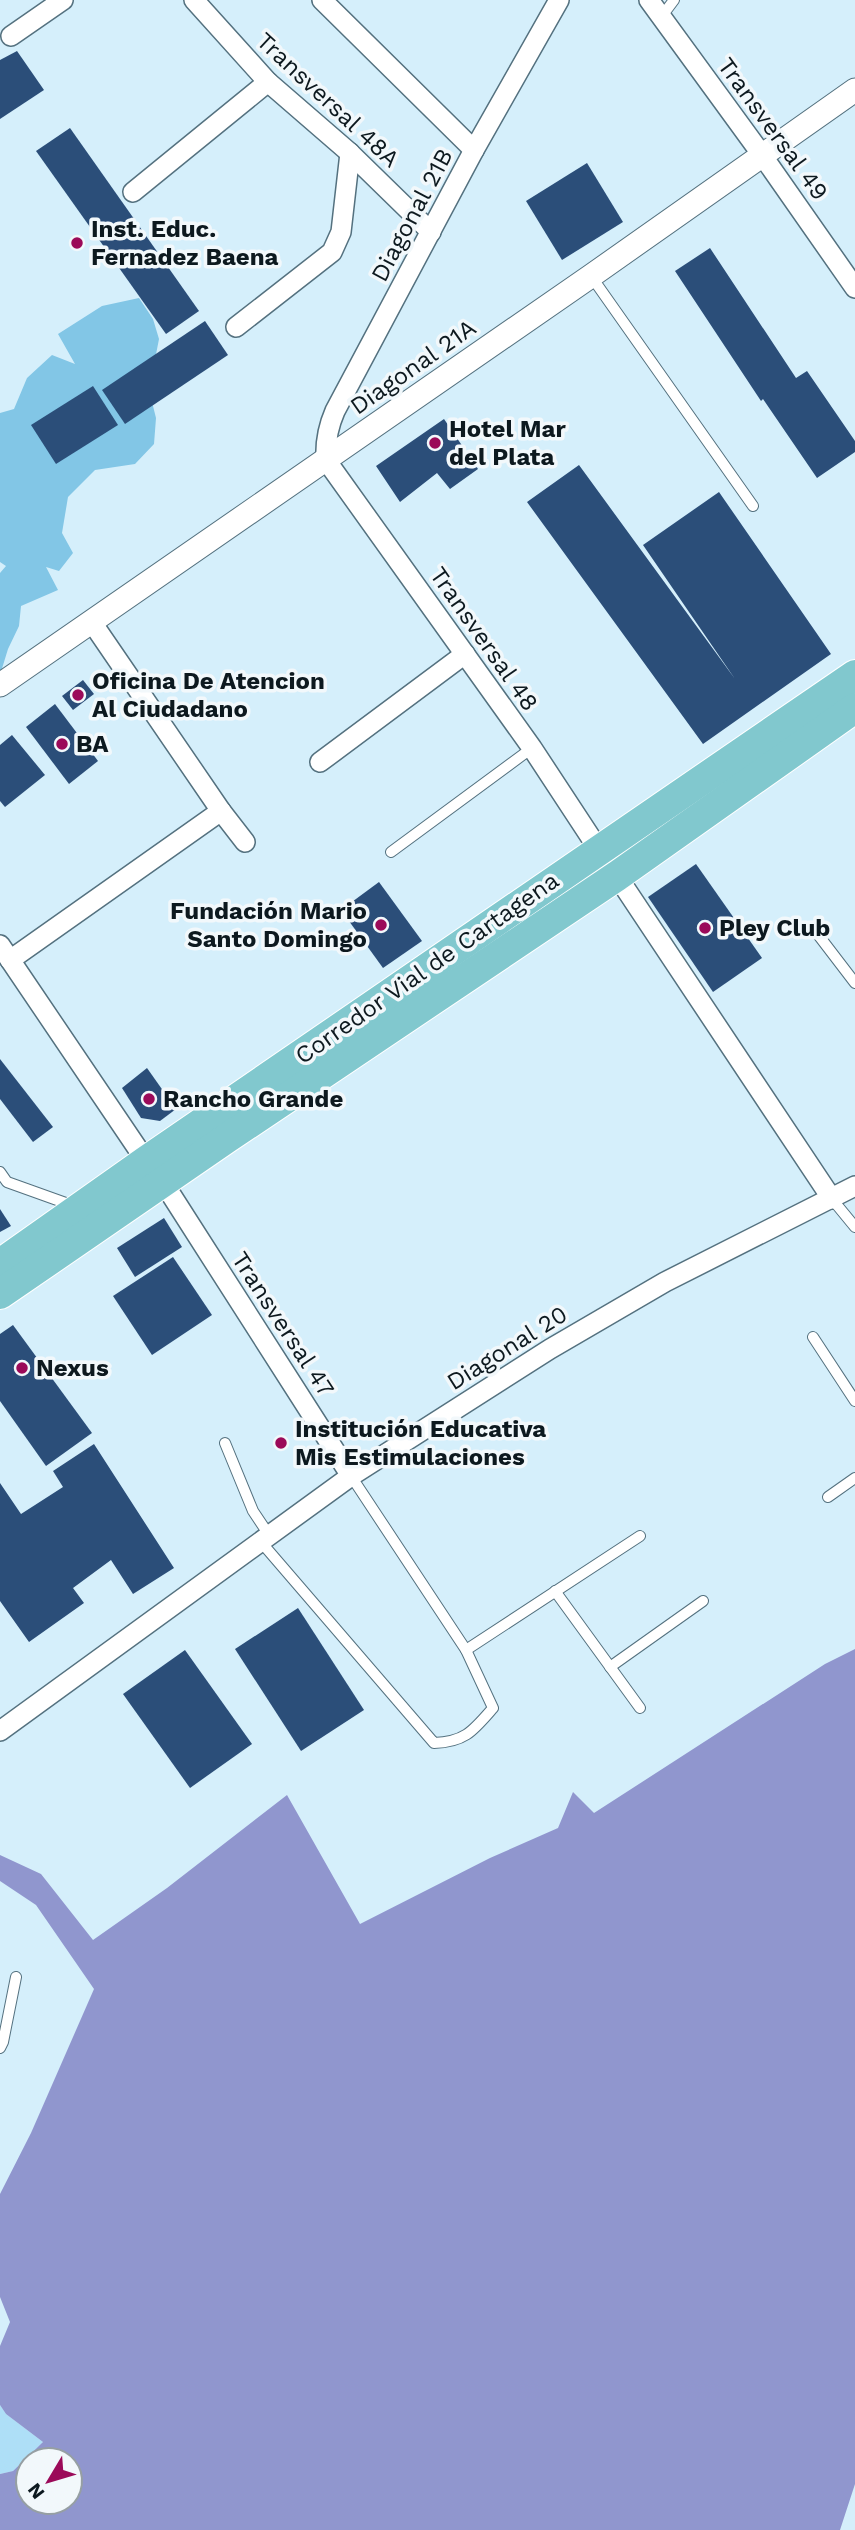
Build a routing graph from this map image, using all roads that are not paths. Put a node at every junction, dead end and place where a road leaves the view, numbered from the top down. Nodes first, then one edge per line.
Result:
1 (62, 0) edge
2 (194, 0) edge
3 (322, 0) edge
4 (559, 0) edge
5 (649, 0) edge
6 (674, 0) edge
7 (662, 16) junction
8 (12, 36) dead end
9 (268, 82) junction
10 (855, 90) edge
11 (474, 150) junction
12 (350, 153) junction
13 (762, 155) junction
14 (133, 192) dead end
15 (431, 232) junction
16 (591, 276) junction
17 (855, 288) edge
18 (236, 327) dead end
19 (326, 460) junction
20 (753, 506) dead end
21 (91, 621) junction
22 (465, 654) junction
23 (855, 675) edge
24 (0, 685) edge
25 (855, 708) edge
26 (532, 748) junction
27 (320, 762) dead end
28 (221, 811) junction
29 (245, 842) dead end
30 (599, 850) junction
31 (391, 852) dead end
32 (617, 876) junction
33 (816, 932) dead end
34 (5, 952) edge
35 (855, 983) edge
36 (0, 1172) edge
37 (154, 1172) junction
38 (4, 1185) edge
39 (855, 1186) edge
40 (832, 1199) junction
41 (81, 1209) junction
42 (855, 1227) edge
43 (0, 1264) edge
44 (0, 1294) edge
45 (813, 1338) dead end
46 (855, 1401) edge
47 (225, 1443) dead end
48 (351, 1476) junction
49 (855, 1478) edge
50 (828, 1497) dead end
51 (640, 1536) dead end
52 (265, 1539) junction
53 (555, 1591) junction
54 (703, 1601) dead end
55 (466, 1650) junction
56 (610, 1667) junction
57 (640, 1708) dead end
58 (0, 1731) edge
59 (16, 1977) dead end
60 (0, 2048) edge

1 - 8 street
2 - 9 street, Transversal 48A
3 - 11 street
4 - 11 street, Diagonal 21B
5 - 7 street, Transversal 49
6 - 7 lane
7 - 13 street, Transversal 49
9 - 12 street, Transversal 48A
9 - 14 street
10 - 13 street, Diagonal 21A
11 - 15 street, Diagonal 21B
12 - 15 street, Transversal 48A
12 - 18 street
13 - 16 street, Diagonal 21A
13 - 17 street, Transversal 49
15 - 19 street, Diagonal 21B
16 - 19 street, Diagonal 21A
16 - 20 lane
19 - 21 street, Diagonal 21A
19 - 22 street, Transversal 48
21 - 24 street, Diagonal 21A
21 - 28 street
22 - 26 street, Transversal 48
22 - 27 street
23 - 30 main road, Corredor Vial de Cartagena
25 - 32 main road, Corredor Vial de Cartagena
26 - 30 street, Transversal 48
26 - 31 lane
28 - 29 street
28 - 34 street
30 - 37 main road, Corredor Vial de Cartagena
32 - 37 main road, Corredor Vial de Cartagena
32 - 40 street
33 - 35 lane
34 - 37 street, Transversal 47
36 - 38 lane
37 - 41 main road, Corredor Vial de Cartagena
37 - 44 main road, Corredor Vial de Cartagena
37 - 48 street, Transversal 47
38 - 41 lane
39 - 40 street, Diagonal 20
40 - 42 lane
40 - 48 street, Diagonal 20
41 - 43 main road, Corredor Vial de Cartagena
45 - 46 lane
47 - 52 lane
48 - 52 street, Diagonal 20
48 - 55 lane, Transversal 47
49 - 50 lane
51 - 53 lane
52 - 55 lane, Transversal 47
52 - 58 street, Diagonal 20
53 - 55 lane
53 - 56 lane
54 - 56 lane
56 - 57 lane
59 - 60 lane

